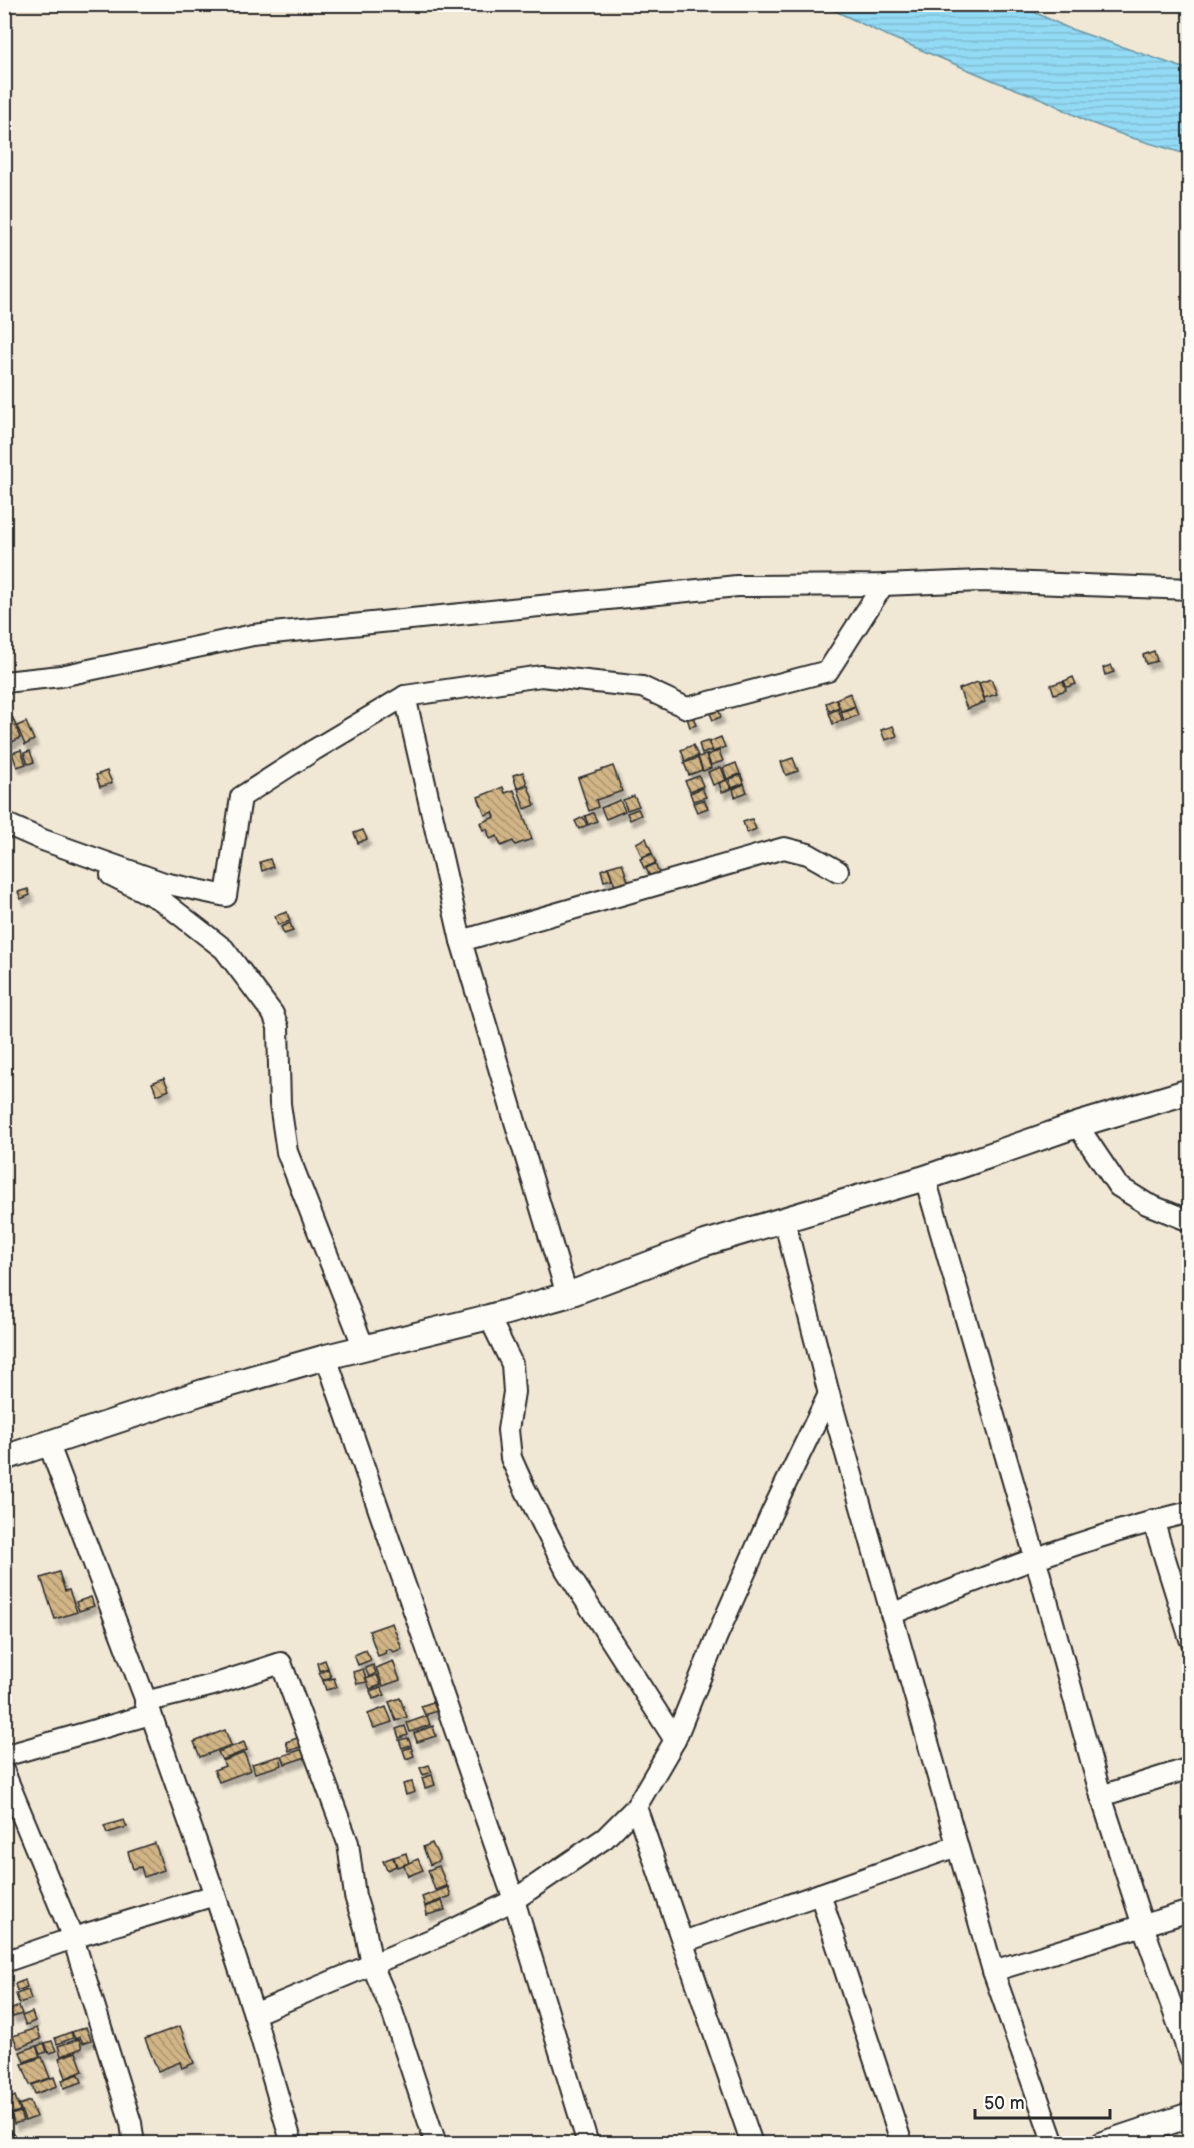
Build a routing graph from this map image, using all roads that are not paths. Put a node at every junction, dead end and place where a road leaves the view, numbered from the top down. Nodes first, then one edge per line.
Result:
1 (883, 585) junction
2 (1190, 589) edge
3 (4, 682) edge
4 (405, 696) junction
5 (4, 823) edge
6 (43, 840) junction
7 (838, 871) dead end
8 (461, 941) junction
9 (1190, 1091) edge
10 (1077, 1125) junction
11 (925, 1178) junction
12 (784, 1219) junction
13 (1190, 1221) edge
14 (567, 1295) junction
15 (489, 1317) junction
16 (364, 1348) junction
17 (326, 1357) junction
18 (829, 1395) junction
19 (49, 1445) junction
20 (4, 1458) edge
21 (1190, 1512) edge
22 (1153, 1520) junction
23 (1035, 1557) junction
24 (891, 1614) junction
25 (1190, 1639) edge
26 (148, 1708) junction
27 (675, 1740) junction
28 (4, 1756) edge
29 (1190, 1768) edge
30 (4, 1772) edge
31 (1101, 1796) junction
32 (636, 1807) junction
33 (957, 1846) junction
34 (820, 1894) junction
35 (214, 1895) junction
36 (514, 1900) junction
37 (1190, 1911) edge
38 (1143, 1926) junction
39 (73, 1938) junction
40 (683, 1942) junction
41 (4, 1962) edge
42 (372, 1965) junction
43 (993, 1971) junction
44 (254, 2014) junction
45 (1190, 2057) edge
46 (1189, 2116) edge
47 (134, 2144) edge
48 (292, 2144) edge
49 (436, 2144) edge
50 (588, 2144) edge
51 (752, 2144) edge
52 (902, 2144) edge
53 (1054, 2144) edge
54 (1103, 2144) edge

1 - 2 street
1 - 3 street
1 - 4 street
4 - 6 street
4 - 8 street
5 - 6 street
6 - 16 street
7 - 8 street
8 - 14 street
9 - 10 street
10 - 11 street
10 - 13 street
11 - 12 street
11 - 23 street
12 - 14 street
12 - 18 street
14 - 15 street
15 - 16 street
15 - 27 street
16 - 17 street
17 - 19 street
17 - 36 street
18 - 24 street
18 - 27 street
19 - 20 street
19 - 26 street
21 - 22 street
22 - 23 street
22 - 25 street
23 - 24 street
23 - 31 street
24 - 33 street
26 - 28 street
26 - 35 street
26 - 42 street
27 - 32 street
29 - 31 street
30 - 39 street
31 - 38 street
32 - 36 street
32 - 40 street
33 - 34 street
33 - 43 street
34 - 40 street
34 - 52 street
35 - 39 street
35 - 44 street
36 - 42 street
36 - 50 street
37 - 38 street
38 - 43 street
38 - 45 street
39 - 41 street
39 - 47 street
40 - 51 street
42 - 44 street
42 - 49 street
43 - 53 street
44 - 48 street
46 - 54 street

